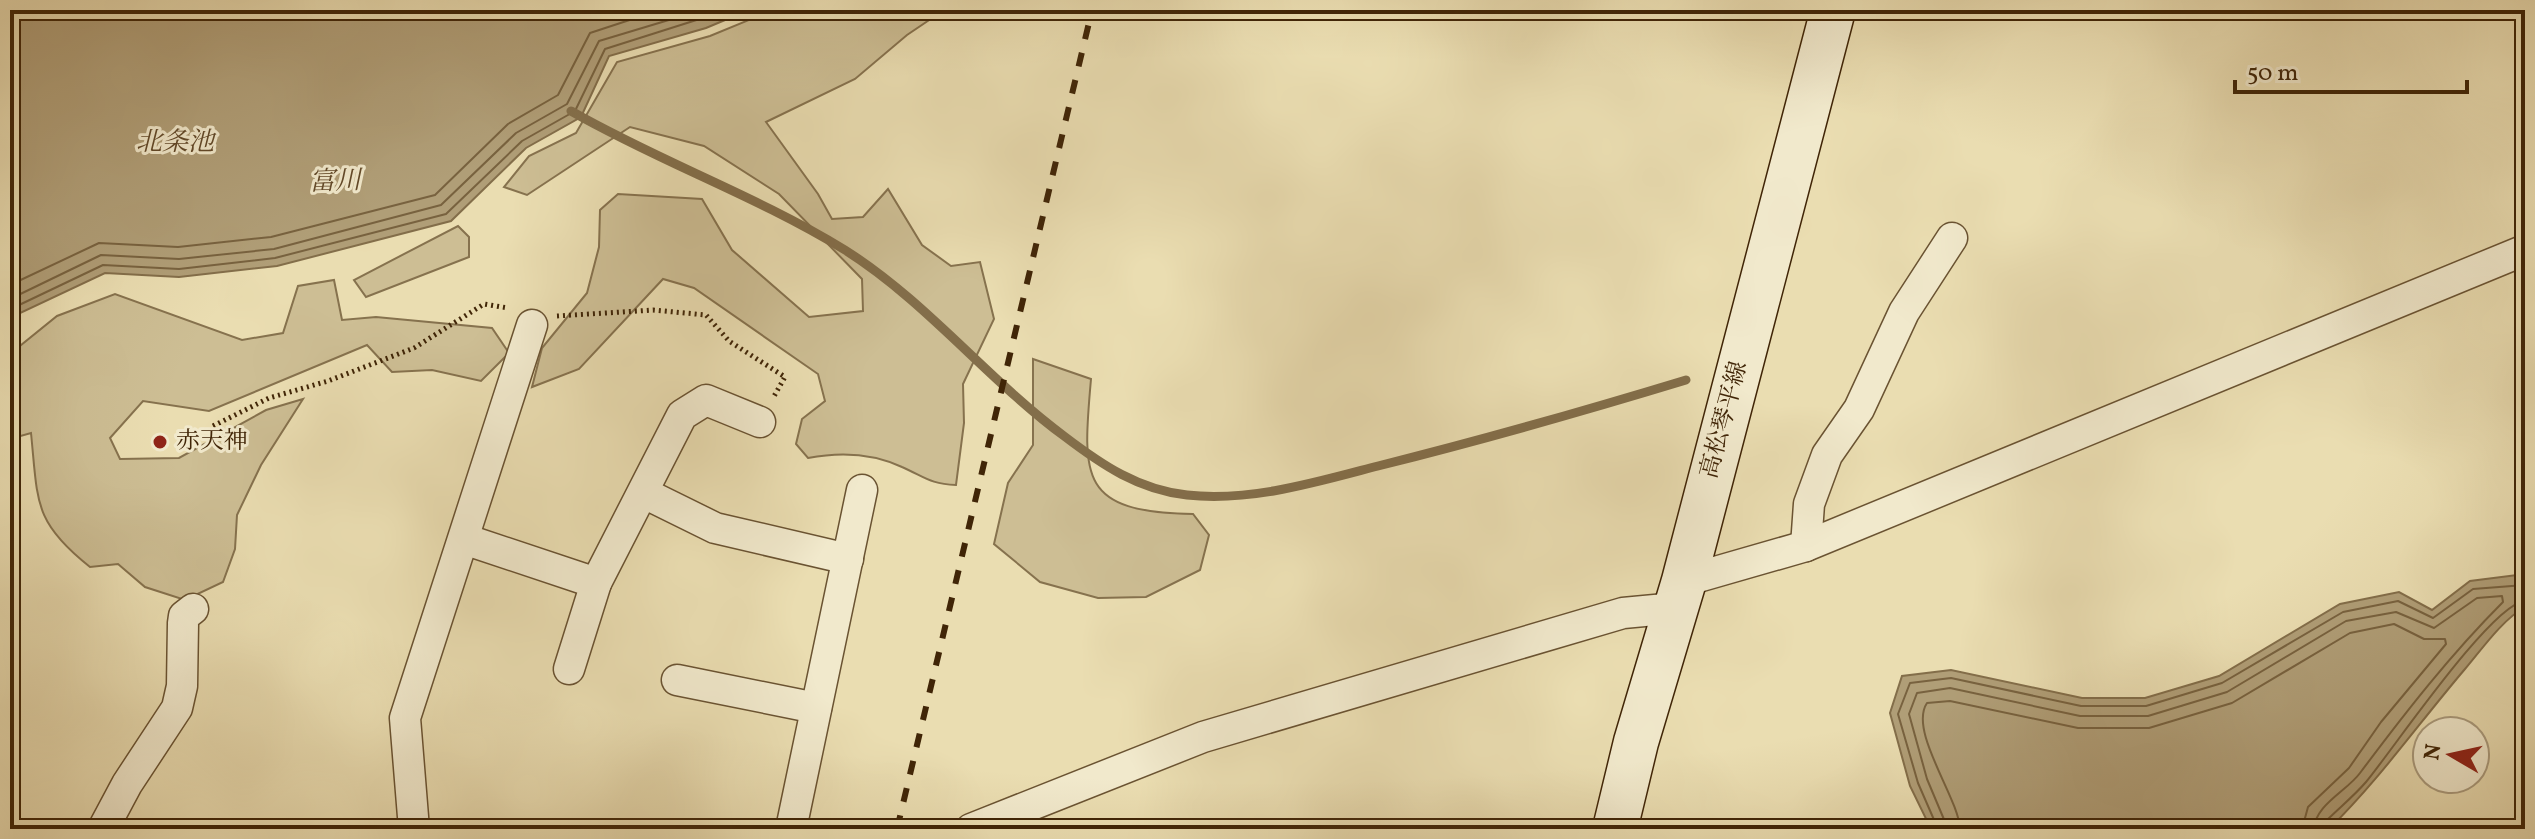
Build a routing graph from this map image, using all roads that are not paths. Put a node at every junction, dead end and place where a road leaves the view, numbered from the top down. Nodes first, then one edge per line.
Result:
1 (1833, 10) edge
2 (1952, 238) dead end
3 (2525, 250) edge
4 (532, 325) dead end
5 (760, 422) dead end
6 (862, 490) dead end
7 (644, 493) junction
8 (464, 539) junction
9 (1806, 546) junction
10 (848, 559) junction
11 (596, 583) junction
12 (1680, 594) junction
13 (193, 609) dead end
14 (569, 669) dead end
15 (677, 680) dead end
16 (816, 708) junction
17 (103, 829) edge
18 (414, 829) edge
19 (791, 829) edge
20 (971, 829) edge
21 (1615, 829) edge

1 - 12 main road, 高松琴平線
2 - 9 street
3 - 9 street
4 - 8 street
5 - 7 street
6 - 10 street
7 - 10 street
7 - 11 street
8 - 11 street
8 - 18 street
9 - 12 street
10 - 16 street
11 - 14 street
12 - 20 street
12 - 21 main road, 高松琴平線
13 - 17 street
15 - 16 street
16 - 19 street

